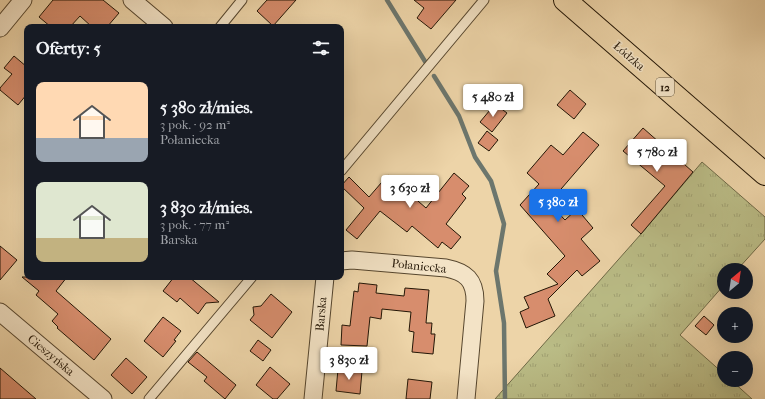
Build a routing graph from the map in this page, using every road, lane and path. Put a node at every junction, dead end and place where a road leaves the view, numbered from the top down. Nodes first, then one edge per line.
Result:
1 (23, 0) edge
2 (132, 0) edge
3 (242, 0) edge
4 (484, 0) edge
5 (565, 0) edge
6 (160, 24) edge
7 (222, 24) edge
8 (0, 28) edge
9 (344, 167) edge
10 (765, 174) edge
11 (344, 261) edge
12 (249, 280) edge
13 (325, 280) edge
14 (0, 312) edge
15 (103, 399) edge
16 (149, 399) edge
17 (313, 399) edge
18 (466, 399) edge

1 - 8 street
2 - 6 street
3 - 7 lane
4 - 9 lane
5 - 10 main road, Łódzka / 12
11 - 18 street, Połaniecka
12 - 16 lane
13 - 17 street, Barska
14 - 15 street, Cieszyńska

